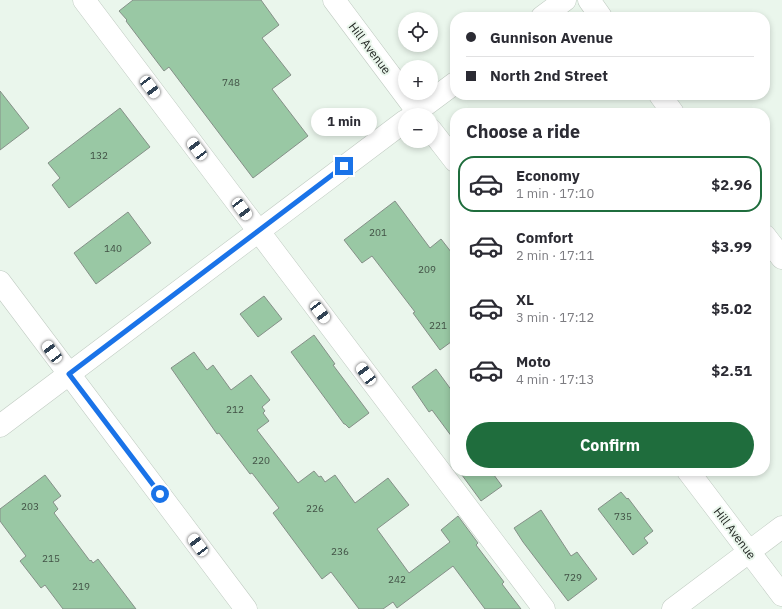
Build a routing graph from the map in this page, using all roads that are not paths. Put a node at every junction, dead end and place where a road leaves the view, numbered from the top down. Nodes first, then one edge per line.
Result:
1 (84, 0) edge
2 (334, 0) edge
3 (565, 0) edge
4 (589, 0) edge
5 (549, 12) edge
6 (597, 12) edge
7 (450, 87) edge
8 (409, 108) edge
9 (423, 108) edge
10 (398, 127) edge
11 (438, 139) edge
12 (450, 155) edge
13 (259, 231) junction
14 (770, 242) edge
15 (782, 258) edge
16 (0, 282) edge
17 (69, 374) junction
18 (0, 426) edge
19 (692, 476) edge
20 (782, 527) edge
21 (749, 552) junction
22 (782, 595) edge
23 (246, 609) edge
24 (544, 609) edge
25 (673, 609) edge

1 - 13 street
2 - 8 street, Hill Avenue
3 - 5 street
4 - 6 street
7 - 9 street
10 - 13 street
11 - 12 street
13 - 17 street
13 - 24 street
14 - 15 street
16 - 17 street
17 - 18 street
17 - 23 street
19 - 21 street, Hill Avenue
20 - 21 street
21 - 22 street, Hill Avenue
21 - 25 street

